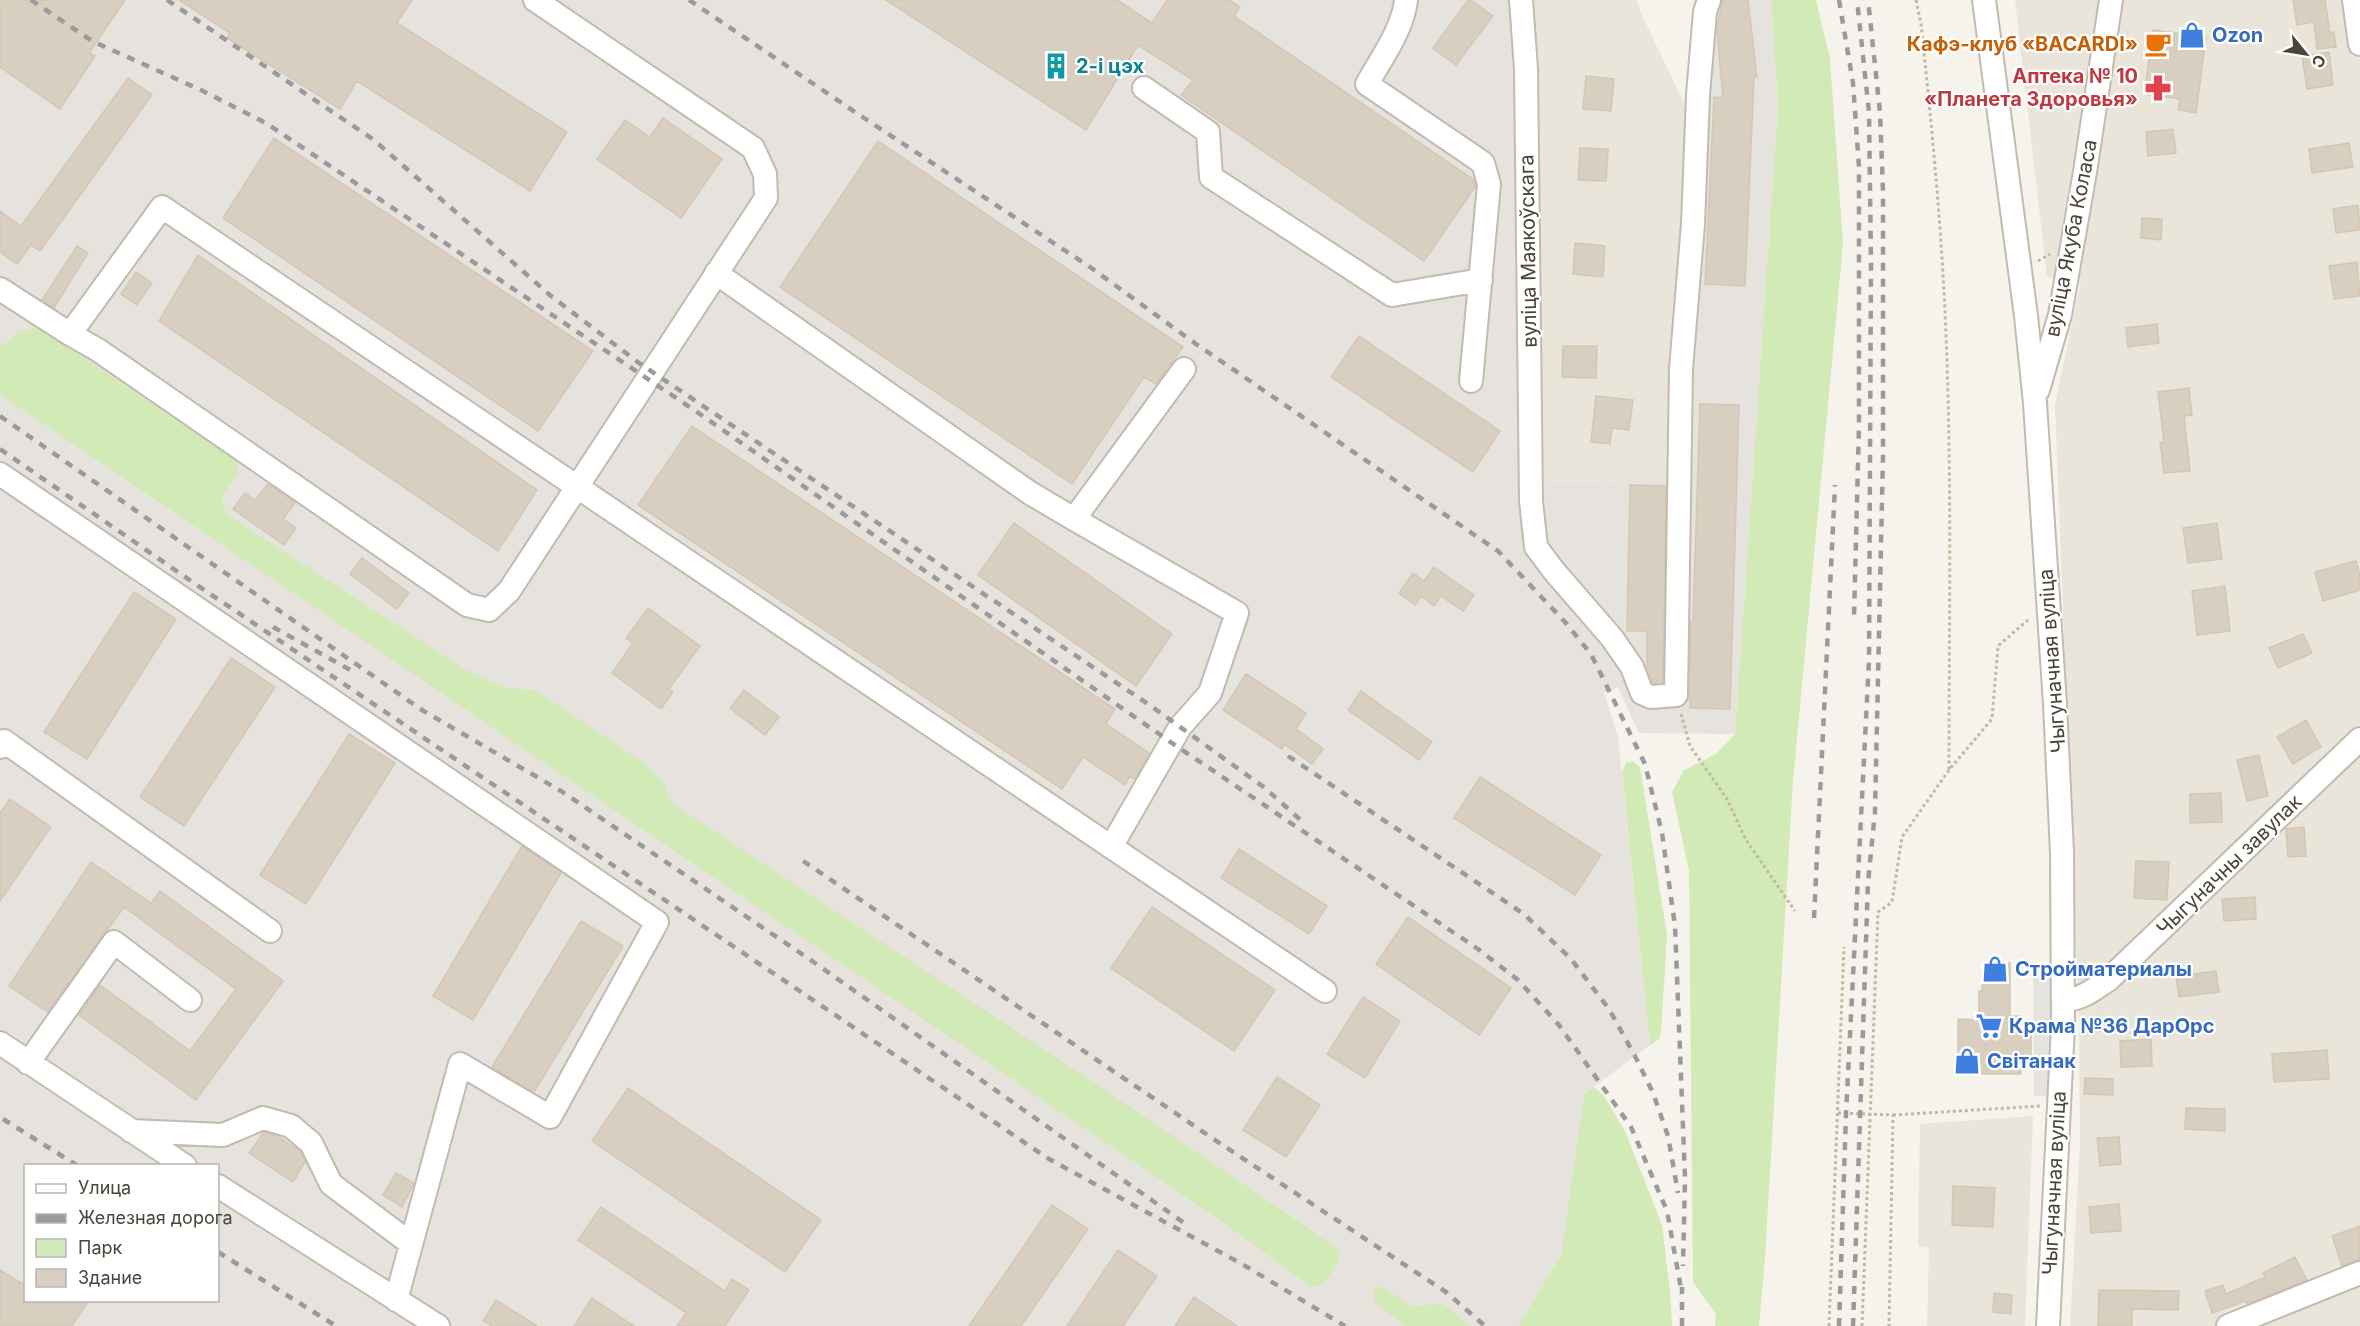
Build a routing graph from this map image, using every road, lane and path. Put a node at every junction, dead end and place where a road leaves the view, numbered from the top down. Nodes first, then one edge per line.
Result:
1 (535, 0) edge
2 (1406, 0) edge
3 (1521, 0) edge
4 (1709, 0) edge
5 (1916, 0) edge
6 (1984, 0) edge
7 (2111, 0) edge
8 (2354, 0) edge
9 (2360, 44) edge
10 (1144, 88) dead end
11 (716, 273) junction
12 (1481, 280) junction
13 (0, 289) edge
14 (2060, 315) junction
15 (2026, 316) junction
16 (69, 334) junction
17 (1184, 369) dead end
18 (1472, 381) dead end
19 (2035, 403) junction
20 (0, 474) edge
21 (577, 487) junction
22 (1074, 519) junction
23 (2031, 618) dead end
24 (1676, 695) junction
25 (2360, 739) edge
26 (0, 747) edge
27 (1949, 770) junction
28 (1111, 847) junction
29 (1795, 911) dead end
30 (270, 931) dead end
31 (1844, 947) dead end
32 (1325, 991) dead end
33 (190, 1000) dead end
34 (2063, 1000) junction
35 (0, 1043) edge
36 (28, 1063) junction
37 (2050, 1106) dead end
38 (1838, 1113) junction
39 (1870, 1114) junction
40 (1893, 1115) junction
41 (131, 1131) junction
42 (182, 1164) edge
43 (219, 1187) edge
44 (410, 1243) junction
45 (2360, 1274) edge
46 (396, 1300) junction
47 (438, 1326) edge
48 (1829, 1326) edge
49 (1862, 1326) edge
50 (1889, 1326) edge
51 (2048, 1326) edge
52 (2228, 1326) edge

1 - 11 street
2 - 12 street
3 - 24 street, вуліца Маякоўскага
4 - 24 street
5 - 27 path
6 - 15 street, Чыгуначная вуліца
7 - 14 street, вуліца Якуба Коласа
8 - 9 street
10 - 12 street
11 - 21 street
11 - 22 street
12 - 18 street
13 - 16 street
14 - 15 street
14 - 19 street, вуліца Якуба Коласа
15 - 19 street, Чыгуначная вуліца
16 - 21 street
16 - 21 street
17 - 22 street
19 - 34 street, Чыгуначная вуліца
20 - 44 street
21 - 28 street
22 - 28 street
23 - 27 path
24 - 29 path
25 - 34 street, Чыгуначны завулак
26 - 30 street
27 - 39 path
28 - 32 street
31 - 38 path
33 - 36 street
34 - 51 street, Чыгуначная вуліца
35 - 36 street
36 - 41 street
37 - 40 path
38 - 39 path
38 - 48 path
39 - 40 path
39 - 49 path
40 - 50 path
41 - 42 street
41 - 44 street
43 - 46 street
44 - 46 street
45 - 52 street
46 - 47 street

